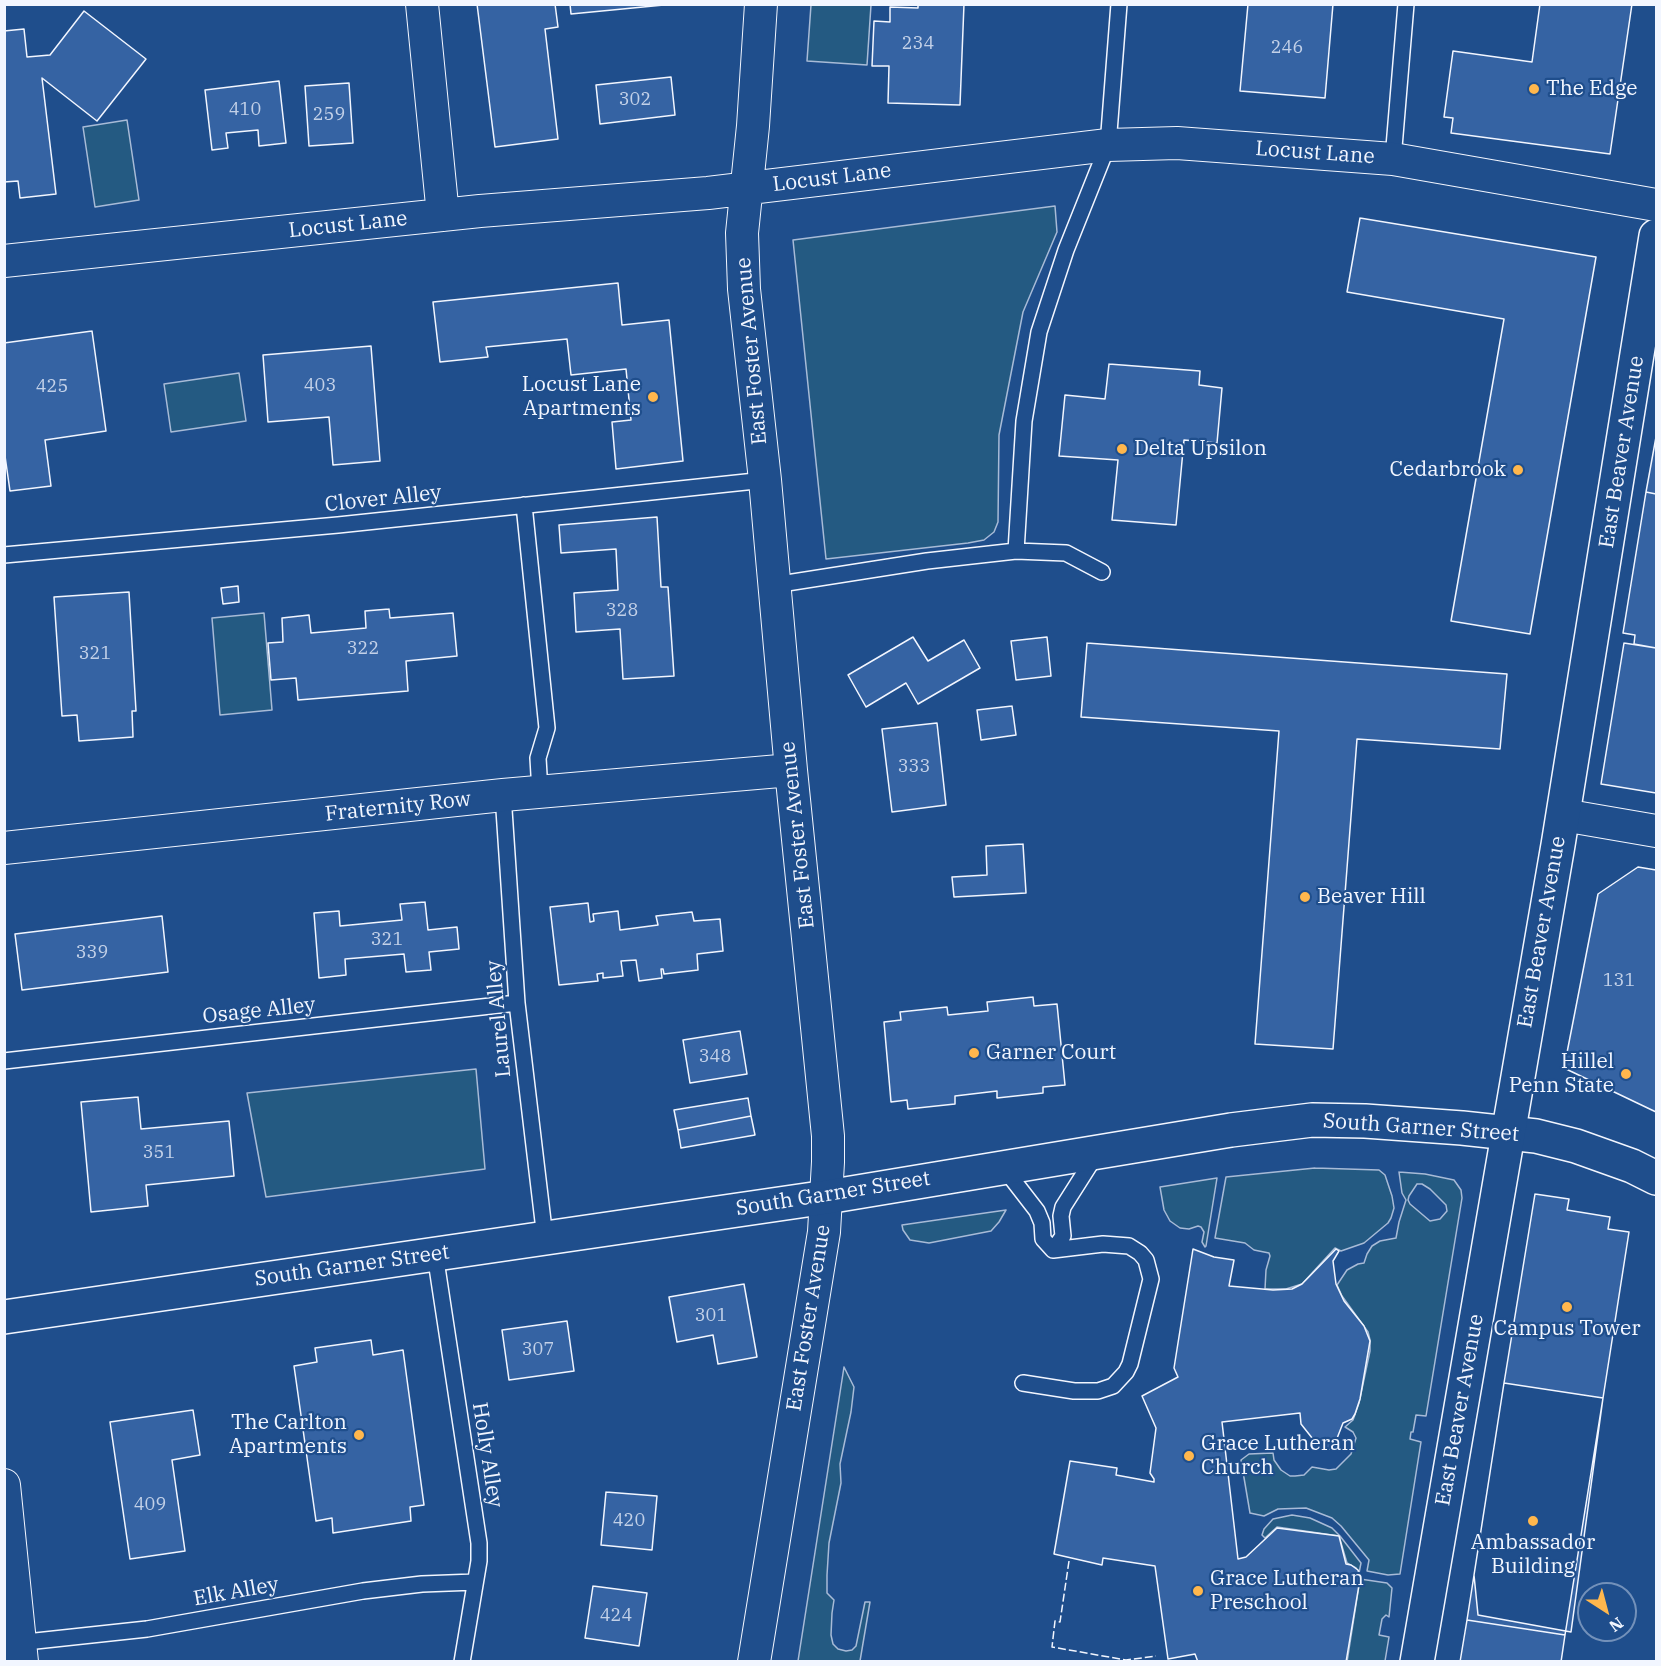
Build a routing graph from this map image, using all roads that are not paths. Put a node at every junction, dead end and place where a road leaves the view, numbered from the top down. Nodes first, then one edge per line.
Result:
1 (422, 4) edge
2 (761, 4) edge
3 (1119, 4) edge
4 (1406, 4) edge
5 (1108, 145) junction
6 (1393, 159) junction
7 (746, 189) junction
8 (1656, 205) edge
9 (443, 215) junction
10 (1656, 236) edge
11 (4, 261) edge
12 (765, 480) junction
13 (524, 505) junction
14 (1016, 551) junction
15 (4, 555) edge
16 (1102, 572) dead end
17 (774, 585) junction
18 (791, 770) junction
19 (540, 792) junction
20 (504, 795) junction
21 (1563, 815) junction
22 (1656, 831) edge
23 (4, 848) edge
24 (518, 1003) junction
25 (4, 1061) edge
26 (1509, 1132) junction
27 (1098, 1152) junction
28 (1003, 1167) junction
29 (1656, 1178) edge
30 (827, 1197) junction
31 (545, 1238) junction
32 (1053, 1250) junction
33 (435, 1254) junction
34 (4, 1317) edge
35 (1023, 1383) dead end
36 (4, 1485) edge
37 (475, 1582) junction
38 (16, 1650) edge
39 (462, 1662) edge
40 (754, 1662) edge
41 (1417, 1662) edge

1 - 9 street
2 - 7 street, East Foster Avenue
3 - 5 lane
4 - 6 lane
5 - 6 street, Locust Lane
5 - 7 street, Locust Lane
5 - 14 lane
6 - 8 street, Locust Lane
7 - 9 street, Locust Lane
7 - 12 street, East Foster Avenue
9 - 11 street, Locust Lane
10 - 21 street, East Beaver Avenue
12 - 13 lane, Clover Alley
12 - 17 street, East Foster Avenue
13 - 15 lane, Clover Alley
13 - 19 lane
14 - 16 lane
14 - 17 lane
17 - 18 street, East Foster Avenue
18 - 19 street, Fraternity Row
18 - 30 street, East Foster Avenue
19 - 20 street, Fraternity Row
20 - 23 street, Fraternity Row
20 - 24 lane, Laurel Alley
21 - 22 street
21 - 26 street, East Beaver Avenue
24 - 25 lane, Osage Alley
24 - 31 lane, Laurel Alley
26 - 27 street, South Garner Street
26 - 29 street, South Garner Street
26 - 41 street, East Beaver Avenue
27 - 28 street, South Garner Street
27 - 32 lane
28 - 30 street, South Garner Street
28 - 32 lane
30 - 31 street, South Garner Street
30 - 40 street, East Foster Avenue
31 - 33 street, South Garner Street
32 - 35 lane
33 - 34 street, South Garner Street
33 - 37 lane, Holly Alley
36 - 38 street
37 - 38 lane, Elk Alley
37 - 39 lane, Holly Alley

